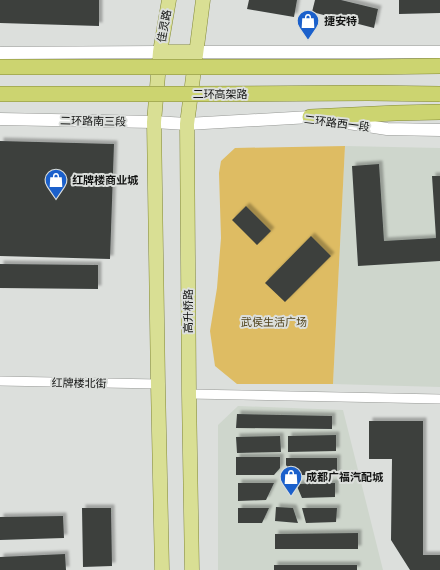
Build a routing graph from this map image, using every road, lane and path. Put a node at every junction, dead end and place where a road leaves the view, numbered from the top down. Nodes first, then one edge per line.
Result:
1 (169, 0) edge
2 (203, 0) edge
3 (160, 52) junction
4 (196, 52) junction
5 (440, 52) edge
6 (0, 53) edge
7 (440, 66) edge
8 (0, 67) edge
9 (0, 94) edge
10 (440, 94) edge
11 (440, 112) edge
12 (310, 117) junction
13 (0, 119) edge
14 (154, 122) junction
15 (187, 124) junction
16 (440, 130) edge
17 (0, 381) edge
18 (158, 384) junction
19 (189, 394) junction
20 (440, 399) edge
21 (162, 570) edge
22 (192, 570) edge

1 - 3 main road, 佳灵路
2 - 4 main road
3 - 4 main road
3 - 6 main road
3 - 14 main road
4 - 5 main road
4 - 15 main road, 高升桥路
7 - 8 highway, bridge
9 - 10 highway, 二环高架路, bridge
11 - 12 highway
12 - 15 main road, 二环路西一段
12 - 16 main road, 二环路西一段
13 - 14 main road, 二环路南三段
14 - 15 main road, 二环路南三段
14 - 18 main road
15 - 19 main road, 高升桥路
17 - 18 street, 红牌楼北街
18 - 21 main road
19 - 20 street
19 - 22 main road, 高升桥路

